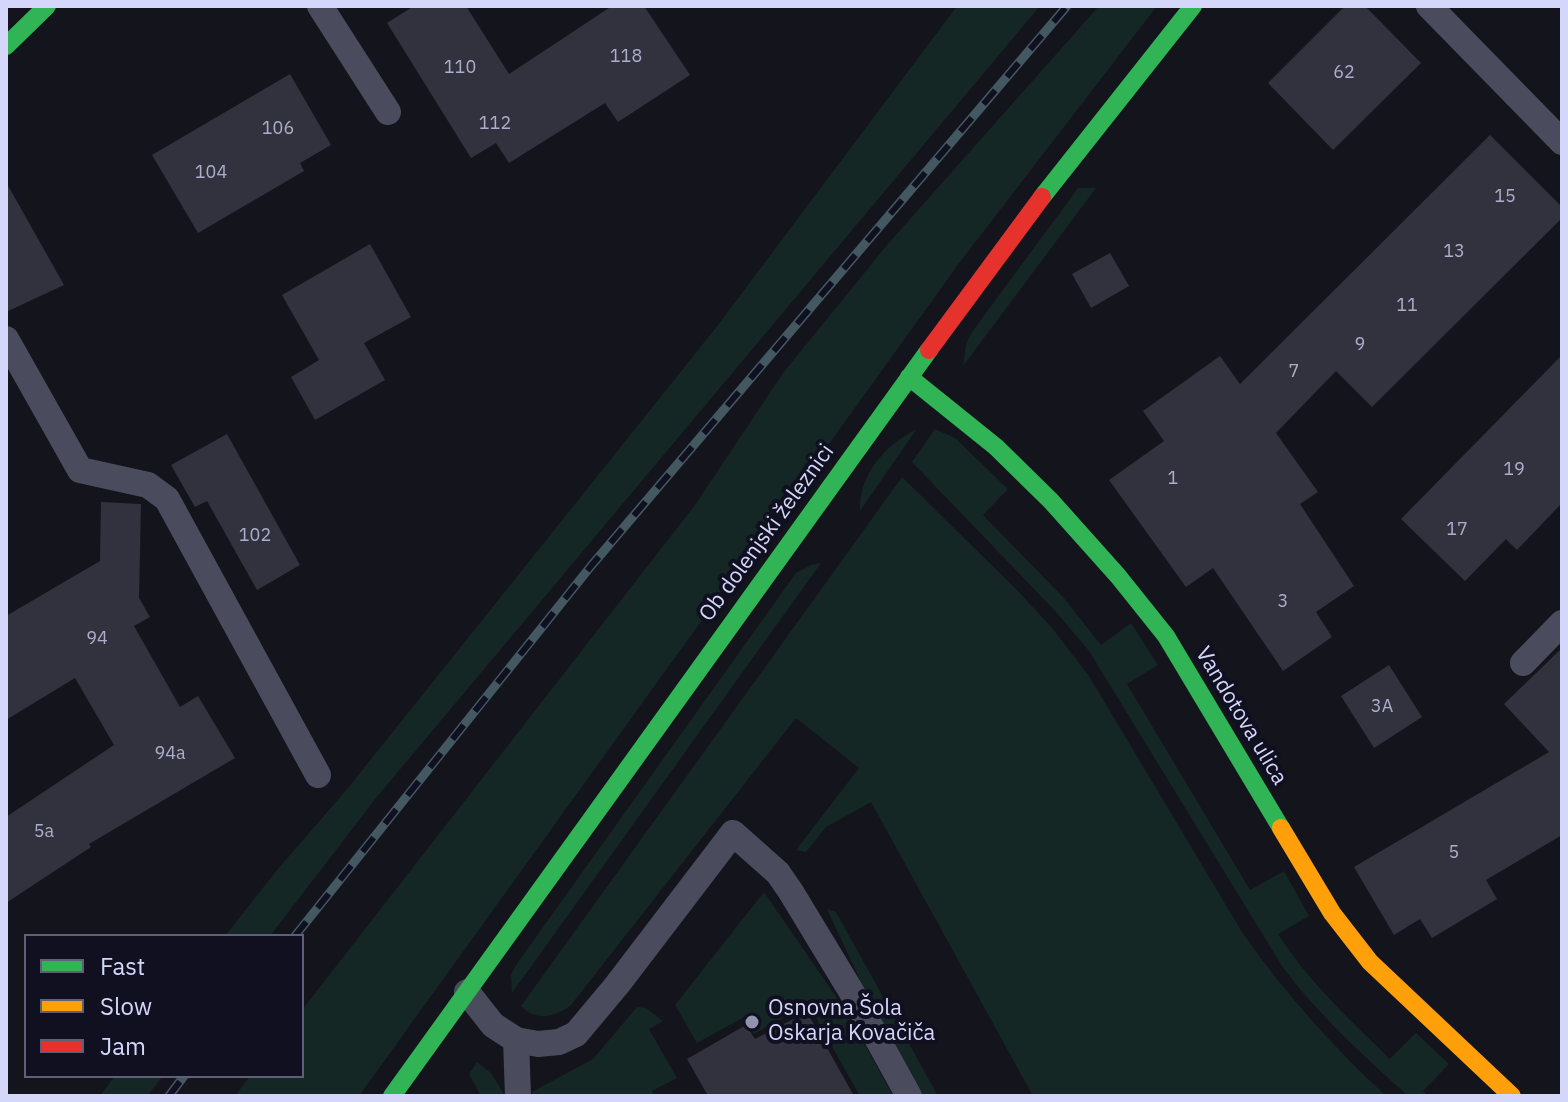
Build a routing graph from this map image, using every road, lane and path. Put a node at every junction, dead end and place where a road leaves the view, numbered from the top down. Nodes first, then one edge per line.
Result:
1 (47, 6) edge
2 (320, 6) edge
3 (1193, 6) edge
4 (1429, 6) edge
5 (6, 46) edge
6 (388, 112) dead end
7 (1562, 142) edge
8 (6, 339) edge
9 (909, 377) junction
10 (1562, 623) edge
11 (1523, 663) dead end
12 (318, 775) dead end
13 (467, 992) junction
14 (516, 1040) junction
15 (392, 1096) edge
16 (518, 1096) edge
17 (909, 1096) edge
18 (1512, 1096) edge

1 - 5 street
2 - 6 lane
3 - 9 street, Ob dolenjski železnici
4 - 7 lane
8 - 12 lane
9 - 13 street, Ob dolenjski železnici
9 - 18 street, Vandotova ulica
10 - 11 lane
13 - 14 lane
13 - 15 street, Ob dolenjski železnici
14 - 16 lane
14 - 17 lane

